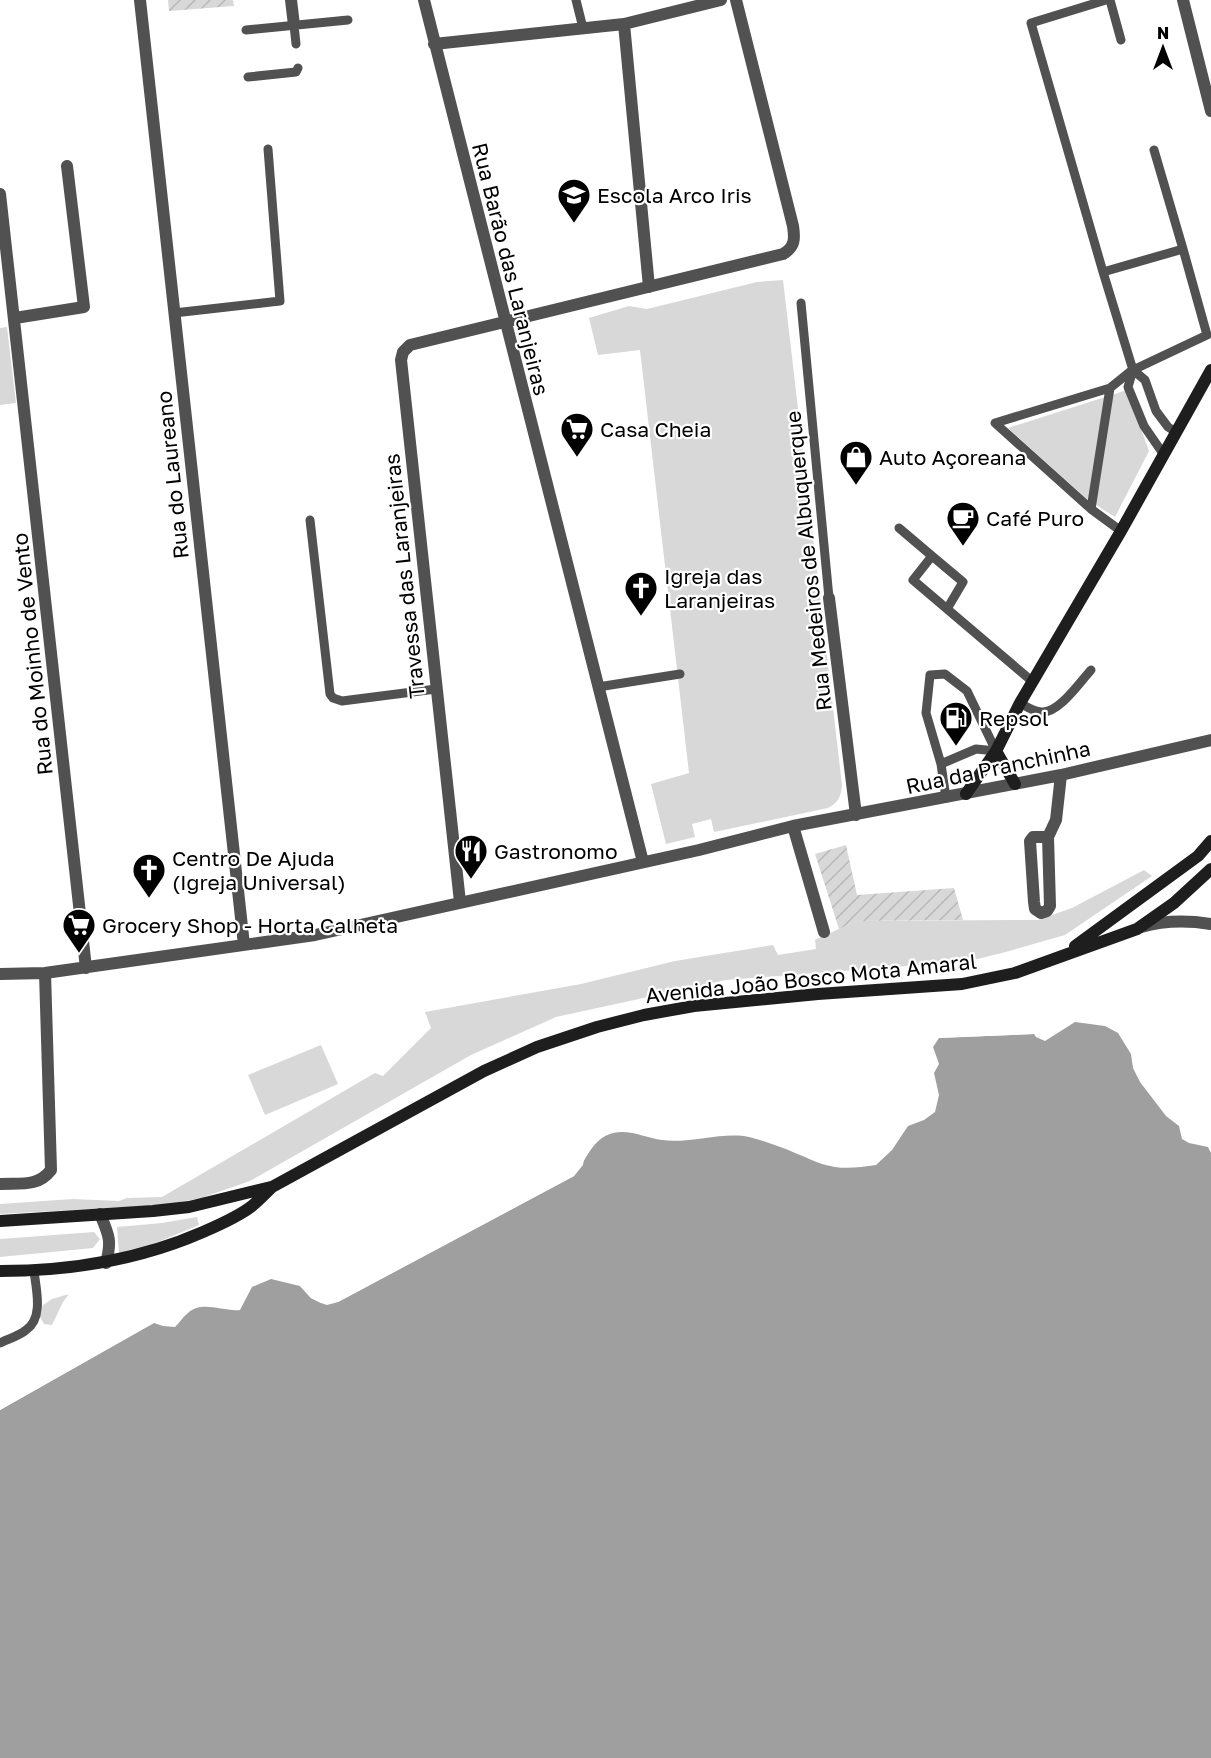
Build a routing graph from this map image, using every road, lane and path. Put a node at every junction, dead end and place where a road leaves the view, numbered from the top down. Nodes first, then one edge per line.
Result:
1 (140, 0) edge
2 (291, 0) edge
3 (424, 0) edge
4 (576, 0) edge
5 (721, 0) edge
6 (736, 0) edge
7 (1108, 0) edge
8 (1183, 0) edge
9 (348, 20) dead end
10 (624, 24) junction
11 (294, 26) junction
12 (583, 28) junction
13 (246, 30) dead end
14 (1121, 40) dead end
15 (296, 44) dead end
16 (434, 44) junction
17 (298, 68) dead end
18 (248, 77) dead end
19 (1211, 111) edge
20 (268, 148) dead end
21 (1154, 150) dead end
22 (67, 166) dead end
23 (0, 194) edge
24 (1183, 249) junction
25 (1103, 272) junction
26 (649, 287) junction
27 (801, 303) dead end
28 (174, 313) junction
29 (15, 318) junction
30 (505, 323) junction
31 (1209, 338) edge
32 (1132, 370) junction
33 (1211, 370) edge
34 (1110, 388) junction
35 (1176, 432) junction
36 (1164, 455) junction
37 (1091, 509) junction
38 (310, 520) dead end
39 (899, 528) dead end
40 (1121, 531) junction
41 (932, 556) junction
42 (829, 598) joint
43 (947, 609) junction
44 (1091, 670) dead end
45 (680, 674) dead end
46 (1033, 682) junction
47 (598, 687) junction
48 (436, 690) junction
49 (1020, 703) junction
50 (1211, 740) edge
51 (996, 752) junction
52 (941, 764) junction
53 (1061, 775) junction
54 (1014, 784) junction
55 (966, 794) junction
56 (946, 798) junction
57 (856, 815) junction
58 (793, 826) junction
59 (1048, 837) junction
60 (1211, 841) edge
61 (643, 862) junction
62 (1211, 869) edge
63 (460, 902) junction
64 (1211, 924) edge
65 (1137, 929) junction
66 (824, 932) dead end
67 (244, 945) junction
68 (1064, 954) junction
69 (86, 968) junction
70 (45, 973) junction
71 (0, 974) edge
72 (0, 1184) edge
73 (272, 1187) junction
74 (100, 1214) junction
75 (0, 1221) edge
76 (106, 1263) junction
77 (0, 1271) edge
78 (34, 1271) junction
79 (0, 1343) edge

1 - 28 street, Rua do Laureano
2 - 11 street
3 - 16 street, Rua Barão das Laranjeiras
4 - 12 lane
5 - 10 street
6 - 26 street, Travessa das Laranjeiras
7 - 14 lane
7 - 25 lane
8 - 19 street
9 - 11 lane
10 - 12 street
10 - 26 street
11 - 13 lane
11 - 15 lane
12 - 16 street
16 - 30 street, Rua Barão das Laranjeiras
17 - 18 lane
20 - 28 lane
21 - 24 lane
22 - 29 street
23 - 29 street, Rua do Moinho de Vento
24 - 25 lane
24 - 31 lane
25 - 32 lane
26 - 30 street, Travessa das Laranjeiras
27 - 42 lane, Rua Medeiros de Albuquerque
28 - 67 street, Rua do Laureano
29 - 69 street, Rua do Moinho de Vento
30 - 47 street, Rua Barão das Laranjeiras
30 - 48 street, Travessa das Laranjeiras
31 - 32 lane
32 - 34 lane
32 - 35 lane
32 - 36 lane
33 - 35 main road
34 - 37 lane
34 - 37 lane
35 - 36 main road
36 - 40 main road
37 - 40 lane
38 - 48 lane
39 - 41 lane
40 - 46 main road
41 - 43 lane
41 - 43 lane
42 - 57 street, Rua Medeiros de Albuquerque
43 - 46 lane
44 - 49 lane
45 - 47 lane
46 - 49 main road
47 - 61 street, Rua Barão das Laranjeiras
48 - 63 street, Travessa das Laranjeiras
49 - 51 main road
50 - 53 street, Rua da Pranchinha
51 - 52 lane
51 - 52 lane
51 - 54 main road
51 - 55 main road
52 - 56 lane
53 - 54 street, Rua da Pranchinha
53 - 59 street
54 - 55 street, Rua da Pranchinha
55 - 56 street, Rua da Pranchinha
56 - 57 street, Rua da Pranchinha
57 - 58 street, Rua da Pranchinha
58 - 61 street, Rua da Pranchinha
58 - 66 street
59 - 59 street
60 - 68 main road, Avenida João Bosco Mota Amaral
61 - 63 street, Rua da Pranchinha
62 - 65 main road, Avenida João Bosco Mota Amaral
63 - 67 street, Rua da Pranchinha
64 - 65 street
65 - 68 main road, Avenida João Bosco Mota Amaral
67 - 69 street, Rua da Pranchinha
68 - 73 main road, Avenida João Bosco Mota Amaral
69 - 70 street, Rua da Pranchinha
70 - 71 street, Rua da Pranchinha
70 - 72 street
73 - 74 main road, Avenida João Bosco Mota Amaral
73 - 76 main road, Avenida João Bosco Mota Amaral
74 - 75 main road, Avenida João Bosco Mota Amaral
74 - 76 street
76 - 78 main road, Avenida João Bosco Mota Amaral
77 - 78 main road, Avenida João Bosco Mota Amaral
78 - 79 lane

